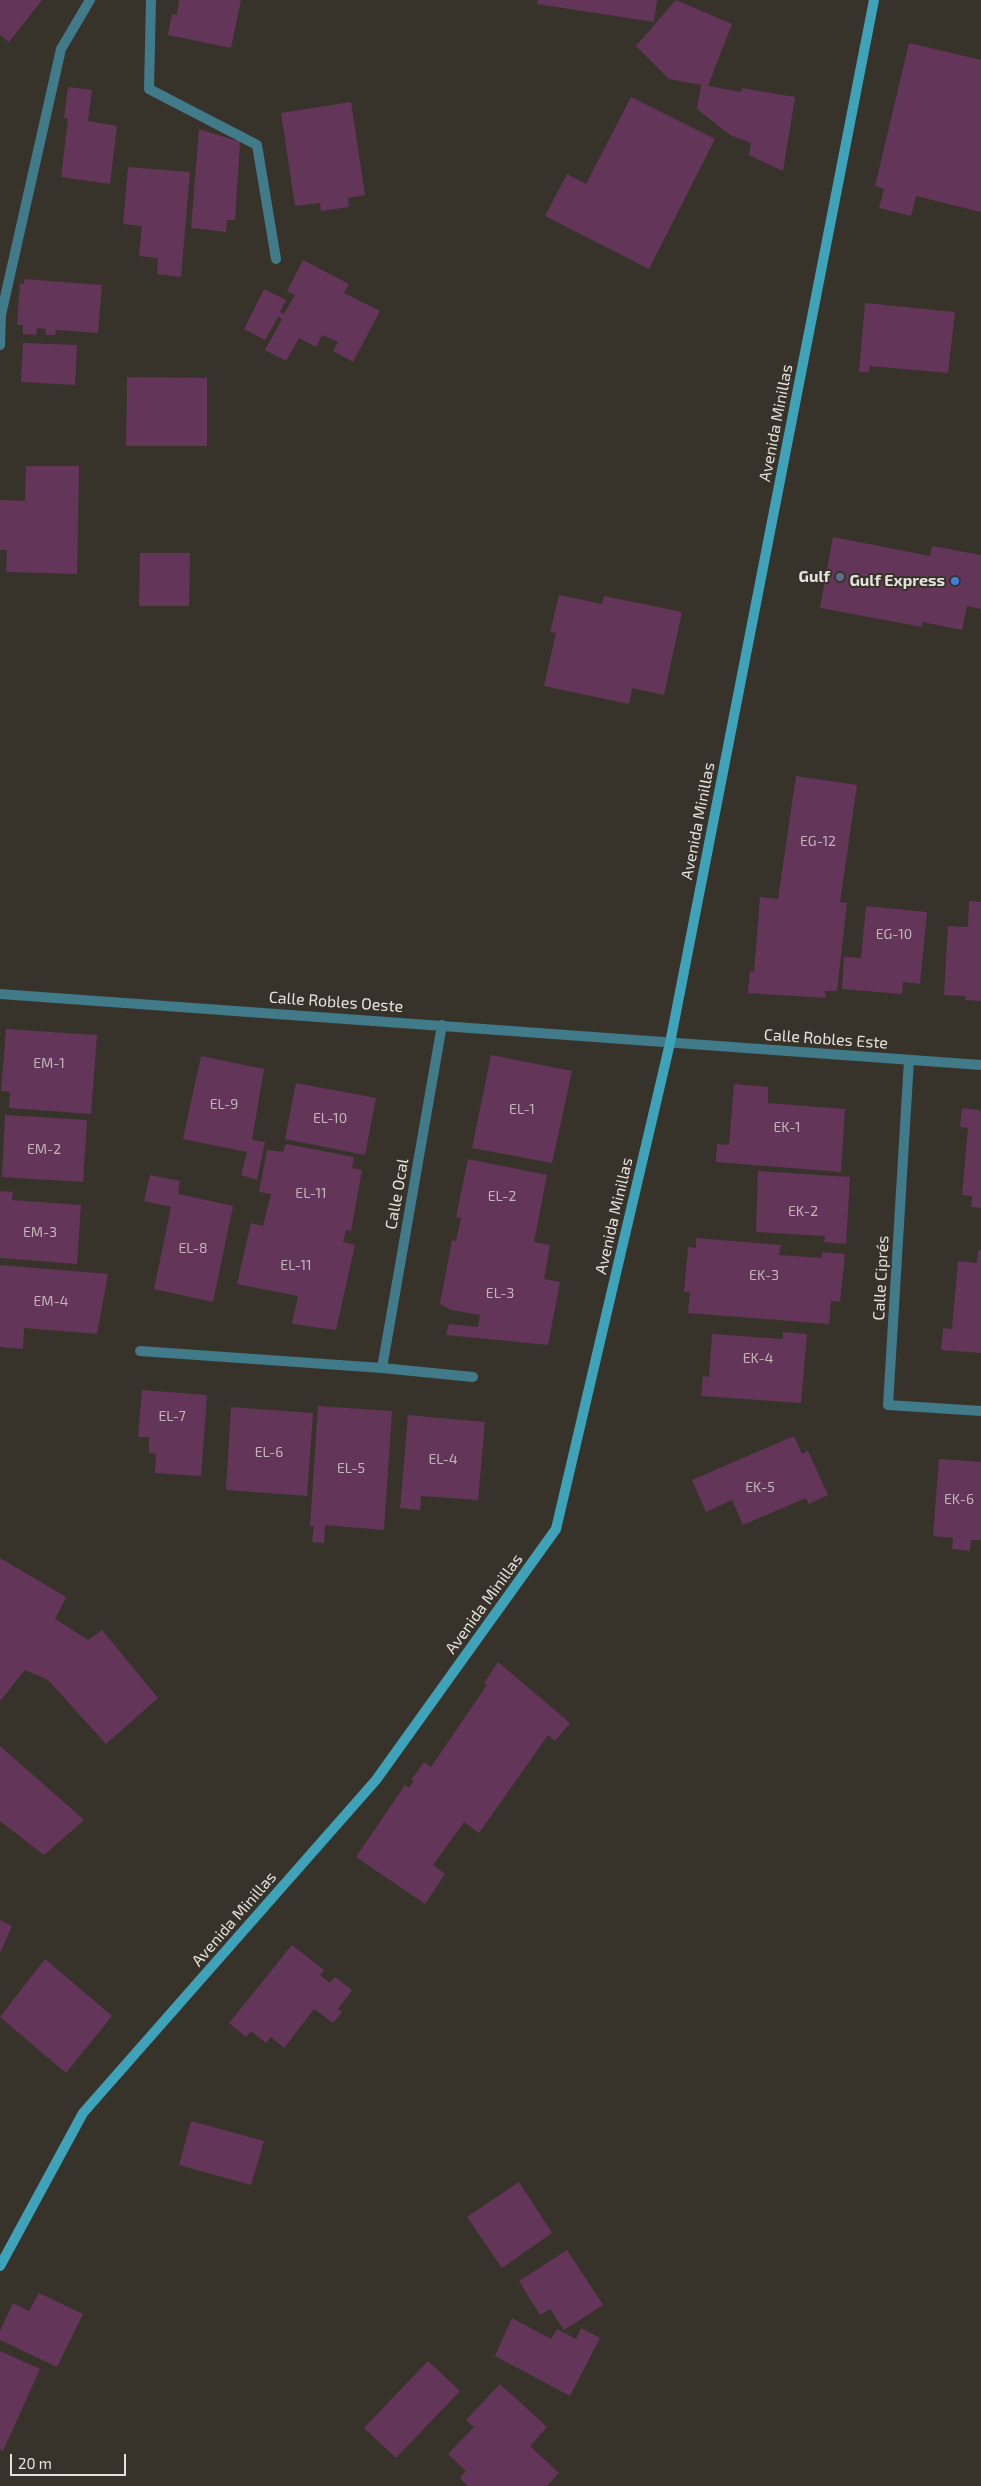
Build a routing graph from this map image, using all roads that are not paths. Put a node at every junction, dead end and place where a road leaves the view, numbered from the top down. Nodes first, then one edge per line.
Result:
1 (90, 0) edge
2 (151, 0) edge
3 (874, 0) edge
4 (276, 259) dead end
5 (0, 345) edge
6 (0, 994) edge
7 (442, 1025) junction
8 (670, 1044) junction
9 (909, 1060) junction
10 (981, 1065) edge
11 (140, 1351) dead end
12 (382, 1368) junction
13 (473, 1377) dead end
14 (981, 1411) edge
15 (0, 2266) edge

1 - 5 street
2 - 4 street
3 - 8 street, Avenida Minillas
6 - 7 street, Calle Robles Oeste
7 - 8 street, Calle Robles Oeste
7 - 12 street, Calle Ocal
8 - 9 street, Calle Robles Este
8 - 15 street, Avenida Minillas
9 - 10 street, Calle Robles Este
9 - 14 street, Calle Ciprés
11 - 12 street
12 - 13 street

